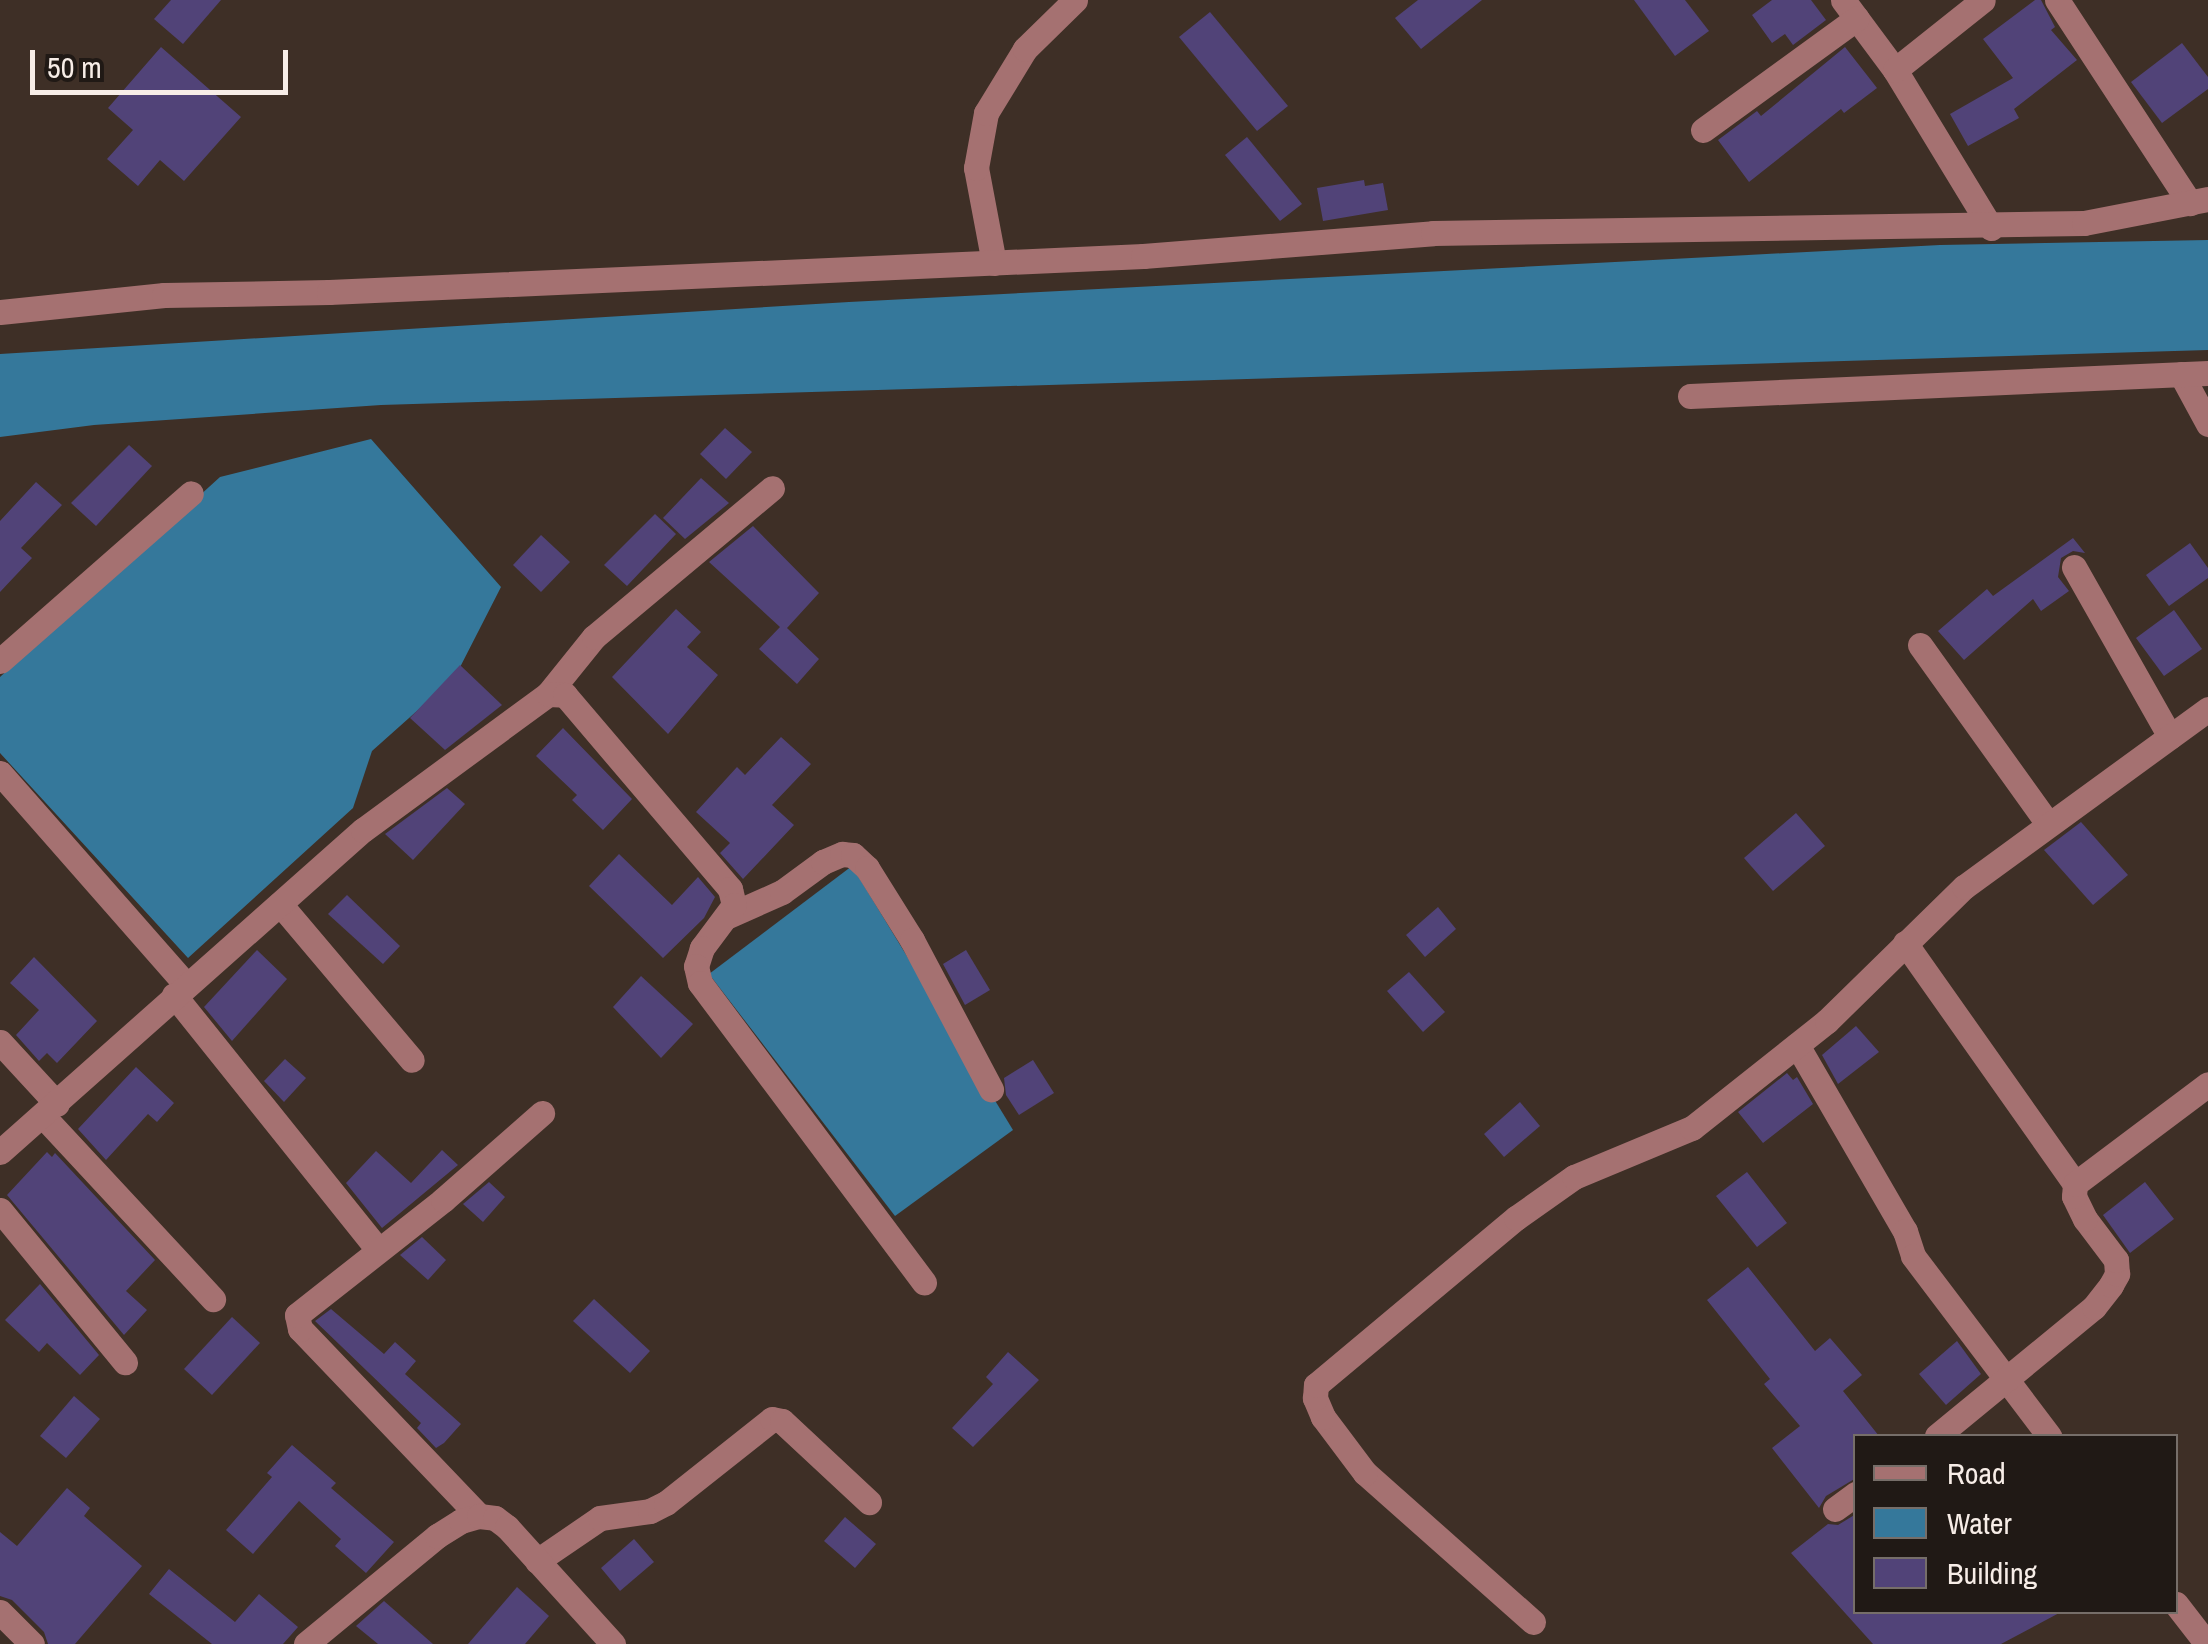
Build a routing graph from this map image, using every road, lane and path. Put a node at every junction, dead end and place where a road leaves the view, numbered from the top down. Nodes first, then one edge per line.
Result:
1 (1075, 0) edge
2 (1983, 0) edge
3 (2057, 0) edge
4 (1850, 9) edge
5 (1895, 70) junction
6 (1703, 130) dead end
7 (2199, 201) edge
8 (1992, 228) junction
9 (994, 262) junction
10 (0, 312) edge
11 (2208, 373) edge
12 (2181, 374) junction
13 (1690, 396) dead end
14 (2208, 424) edge
15 (772, 488) dead end
16 (191, 493) dead end
17 (2074, 566) dead end
18 (1920, 645) dead end
19 (0, 661) edge
20 (548, 694) junction
21 (2208, 709) edge
22 (2170, 737) junction
23 (0, 774) edge
24 (2048, 824) junction
25 (280, 904) junction
26 (728, 916) junction
27 (1905, 944) junction
28 (180, 990) junction
29 (0, 1042) edge
30 (1797, 1045) junction
31 (412, 1060) dead end
32 (2208, 1084) edge
33 (991, 1090) dead end
34 (50, 1110) junction
35 (542, 1112) dead end
36 (0, 1152) edge
37 (2076, 1184) junction
38 (0, 1210) edge
39 (377, 1248) junction
40 (924, 1282) dead end
41 (213, 1299) dead end
42 (125, 1362) dead end
43 (2006, 1380) junction
44 (1939, 1434) edge
45 (2047, 1434) edge
46 (869, 1502) dead end
47 (479, 1516) junction
48 (537, 1561) junction
49 (2178, 1607) edge
50 (0, 1612) edge
51 (1533, 1622) dead end
52 (32, 1644) edge
53 (306, 1644) edge
54 (613, 1644) edge
55 (2207, 1644) edge

1 - 9 street
2 - 5 street
3 - 7 street
4 - 5 street
4 - 6 street
5 - 8 street
7 - 8 street
8 - 9 street
9 - 10 street
11 - 12 street
12 - 13 street
12 - 14 street
15 - 20 street
16 - 19 street
17 - 22 street
18 - 24 street
20 - 25 street
20 - 26 street
21 - 22 street
22 - 24 street
23 - 28 street
24 - 27 street
25 - 28 street
25 - 31 street
26 - 33 street
26 - 40 street
27 - 30 street
27 - 37 street
28 - 34 street
28 - 39 street
29 - 34 street
30 - 43 street
30 - 51 street
32 - 37 street
34 - 36 street
34 - 41 street
35 - 39 street
37 - 43 street
38 - 42 street
39 - 47 street
43 - 44 street
43 - 45 street
46 - 48 street
47 - 48 street
47 - 53 street
48 - 54 street
49 - 55 street
50 - 52 street

